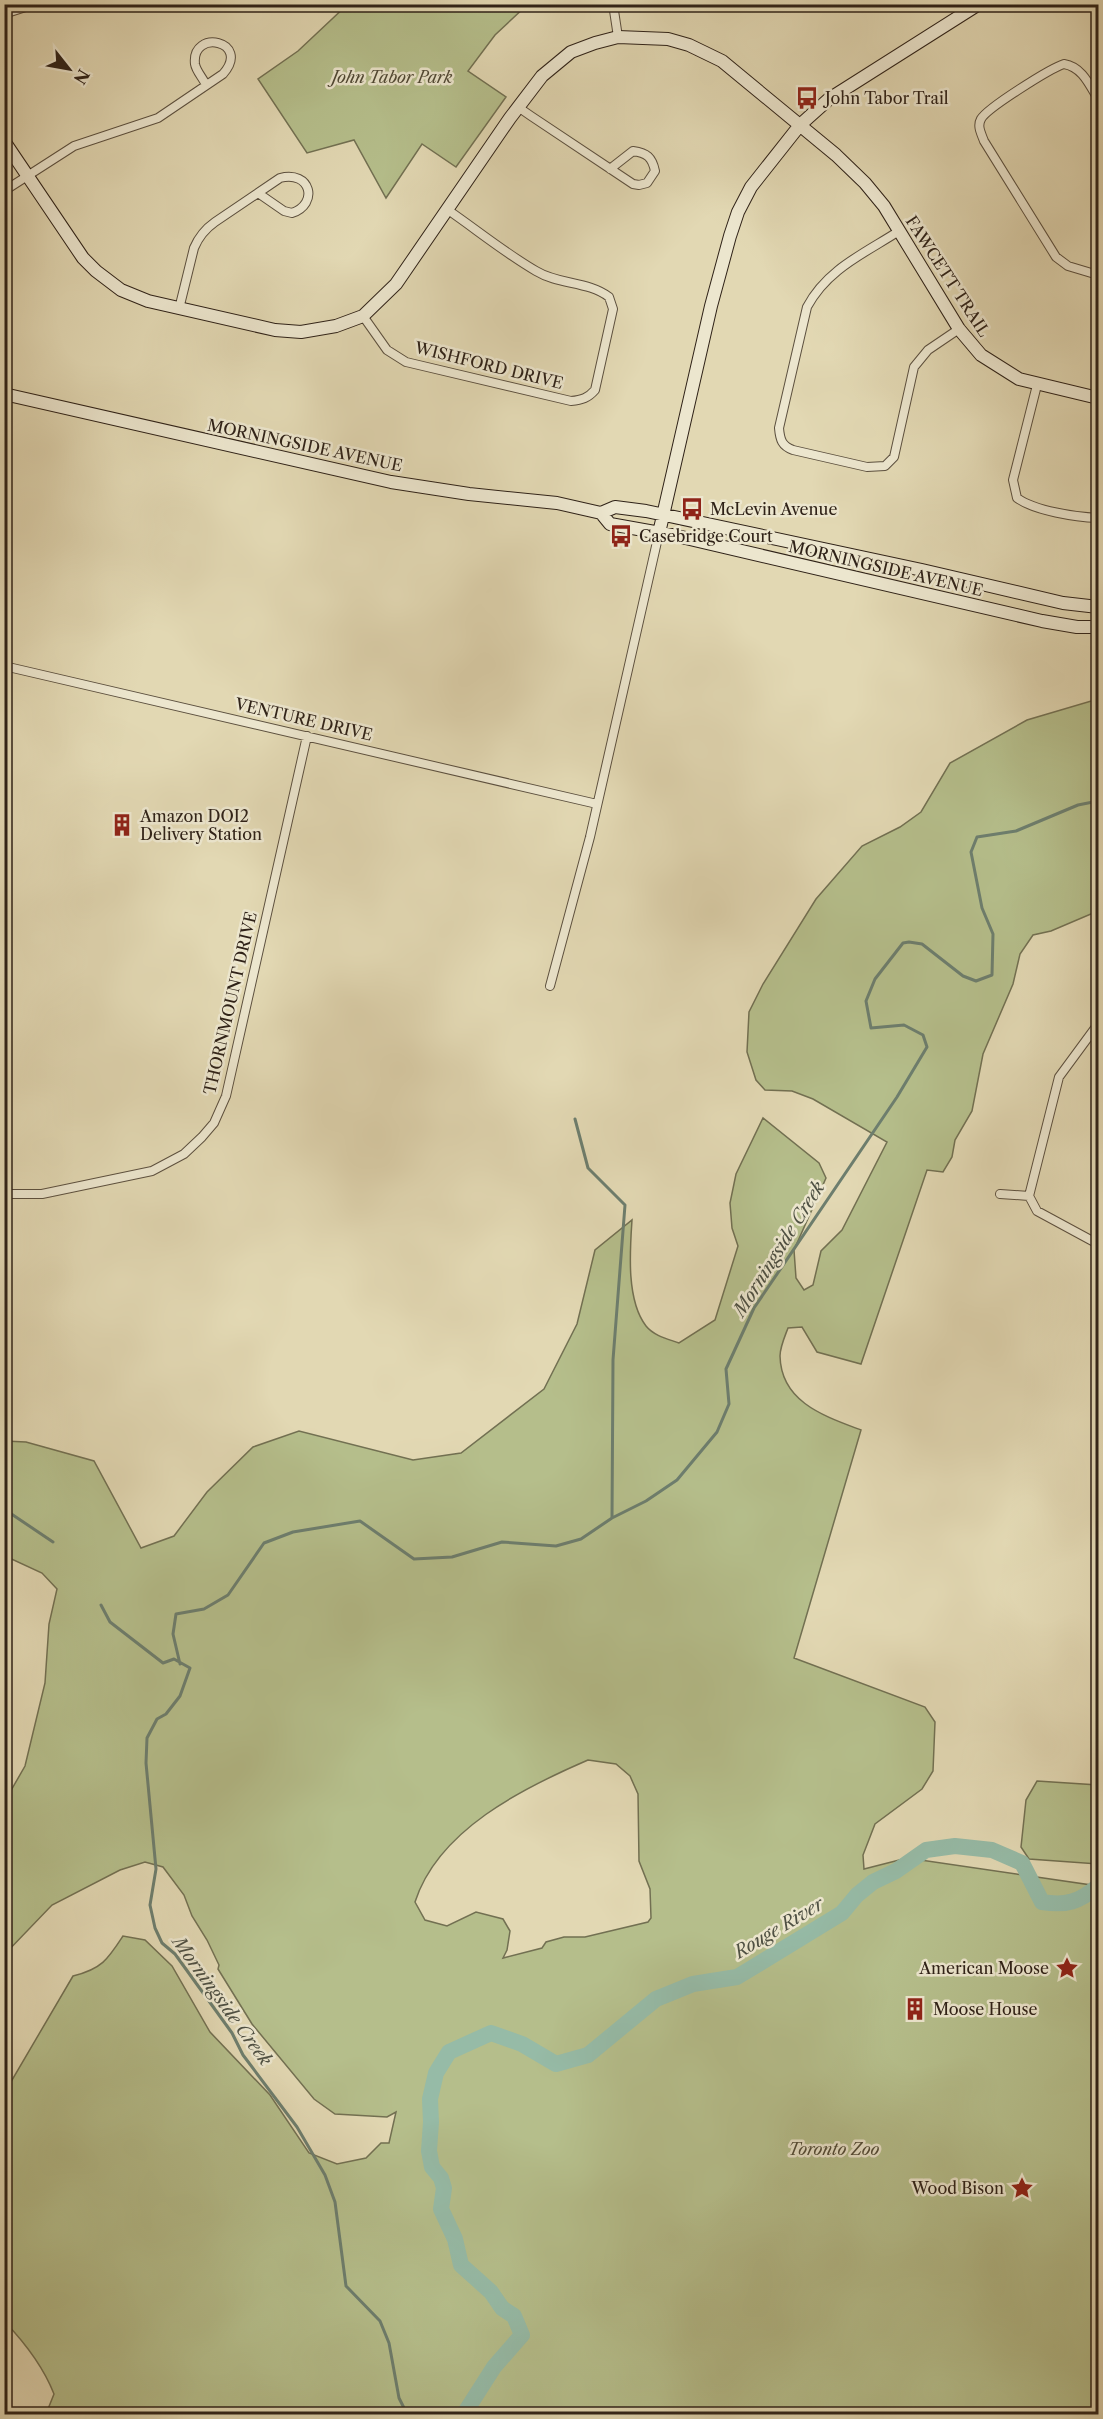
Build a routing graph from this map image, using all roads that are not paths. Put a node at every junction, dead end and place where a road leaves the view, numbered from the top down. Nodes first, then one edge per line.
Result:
1 (35, 4) edge
2 (613, 4) edge
3 (979, 4) edge
4 (4, 14) edge
5 (618, 37) junction
6 (206, 85) junction
7 (1098, 99) edge
8 (518, 108) junction
9 (800, 125) junction
10 (4, 141) edge
11 (610, 169) junction
12 (27, 176) junction
13 (4, 191) edge
14 (258, 193) junction
15 (448, 210) junction
16 (899, 231) junction
17 (1098, 275) edge
18 (179, 309) junction
19 (363, 316) junction
20 (959, 329) junction
21 (1037, 385) junction
22 (4, 394) edge
23 (1098, 398) edge
24 (601, 513) junction
25 (663, 514) junction
26 (1098, 518) edge
27 (659, 533) junction
28 (1098, 607) edge
29 (1098, 627) edge
30 (4, 666) edge
31 (307, 735) junction
32 (597, 804) junction
33 (550, 986) dead end
34 (1098, 1024) edge
35 (4, 1194) edge
36 (1000, 1194) dead end
37 (1029, 1196) junction
38 (1098, 1244) edge

1 - 4 street
2 - 5 street
3 - 9 street
5 - 8 street
5 - 9 street
6 - 6 street
6 - 12 street
7 - 17 street
8 - 11 street
8 - 15 street
9 - 16 street, FAWCETT TRAIL
9 - 25 street
10 - 12 street
11 - 11 street
12 - 13 street
12 - 18 street
14 - 14 street
14 - 18 street
15 - 19 street
15 - 19 street, WISHFORD DRIVE
16 - 20 street, FAWCETT TRAIL
16 - 20 street
18 - 19 street
20 - 21 street, FAWCETT TRAIL
21 - 23 street, FAWCETT TRAIL
21 - 26 street
22 - 24 street, MORNINGSIDE AVENUE
24 - 25 street, MORNINGSIDE AVENUE
24 - 27 street, MORNINGSIDE AVENUE
25 - 27 street
25 - 28 street, MORNINGSIDE AVENUE
27 - 29 street, MORNINGSIDE AVENUE
27 - 32 street
30 - 31 street, VENTURE DRIVE
31 - 32 street, VENTURE DRIVE
31 - 35 street, THORNMOUNT DRIVE
32 - 33 street
34 - 37 street
36 - 37 street
37 - 38 street

